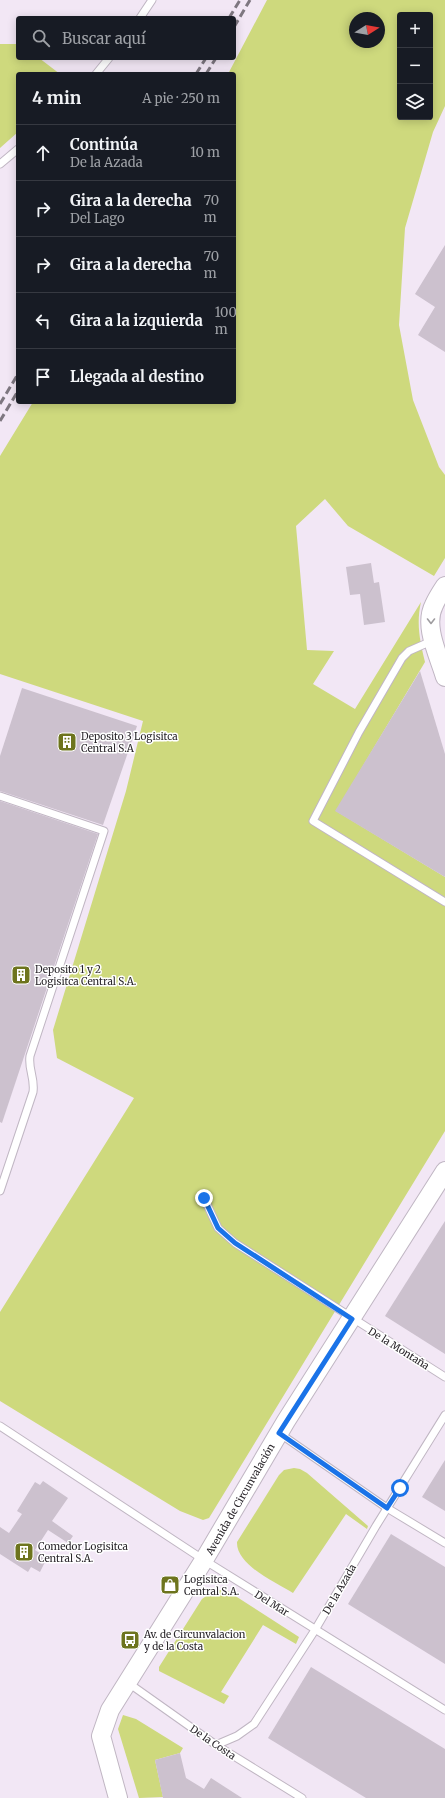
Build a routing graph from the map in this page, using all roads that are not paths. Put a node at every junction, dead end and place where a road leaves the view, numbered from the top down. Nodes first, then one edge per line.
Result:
1 (152, 0) edge
2 (141, 16) edge
3 (107, 60) edge
4 (98, 72) edge
5 (16, 151) edge
6 (0, 164) edge
7 (445, 586) edge
8 (434, 640) junction
9 (445, 677) edge
10 (0, 796) edge
11 (445, 902) edge
12 (444, 1177) edge
13 (0, 1191) edge
14 (204, 1198) dead end
15 (352, 1319) junction
16 (445, 1377) edge
17 (445, 1415) edge
18 (0, 1426) edge
19 (279, 1433) junction
20 (387, 1508) junction
21 (445, 1543) edge
22 (204, 1560) junction
23 (315, 1630) junction
24 (127, 1682) junction
25 (445, 1710) edge
26 (216, 1745) junction
27 (118, 1798) edge
28 (302, 1798) edge

1 - 2 lane
3 - 4 lane
5 - 6 lane
7 -> 8 street
8 - 9 street
8 - 11 lane
10 - 13 lane
12 - 15 street, Avenida de Circunvalación
14 - 15 lane, De la Montaña
15 - 16 lane, De la Montaña
15 - 19 street, Avenida de Circunvalación
17 - 20 lane, De la Azada
18 - 22 lane, Del Mar
19 - 20 lane
19 - 22 street, Avenida de Circunvalación
20 - 21 lane
20 - 23 lane, De la Azada
22 - 23 lane, Del Mar
22 - 24 street, Avenida de Circunvalación
23 - 25 lane, Del Mar
23 - 26 lane, De la Azada
24 - 26 lane, De la Costa
24 - 27 street, Avenida de Circunvalación
26 - 28 lane, De la Costa

